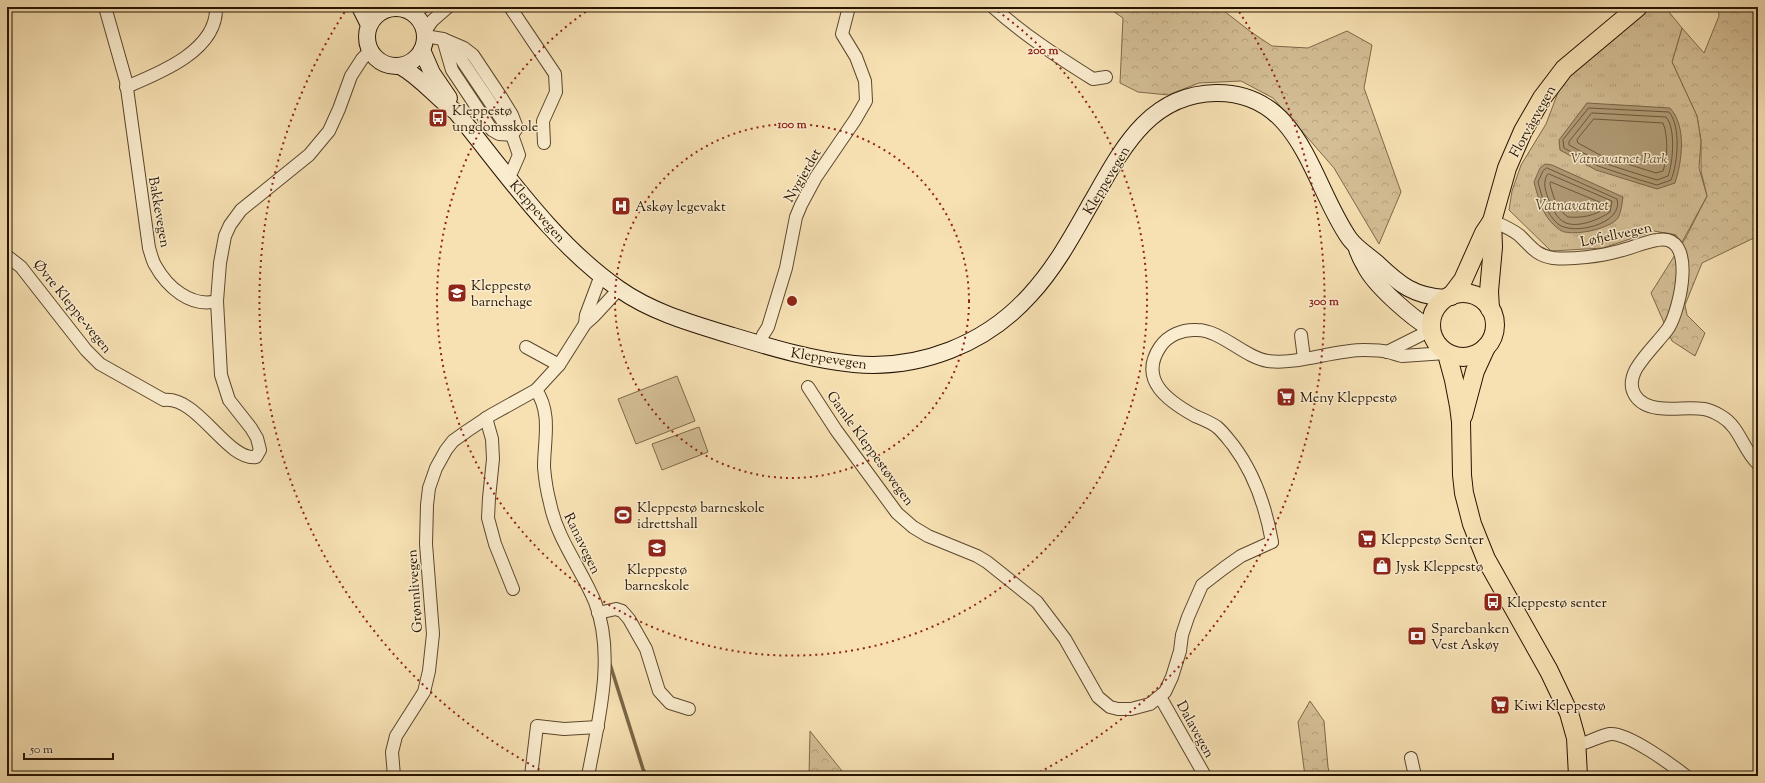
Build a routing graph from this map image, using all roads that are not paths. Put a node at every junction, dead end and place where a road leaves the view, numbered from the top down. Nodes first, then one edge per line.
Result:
1 (105, 7) edge
2 (216, 7) edge
3 (360, 7) edge
4 (448, 7) edge
5 (510, 7) edge
6 (849, 7) edge
7 (993, 7) edge
8 (1638, 7) edge
9 (385, 8) edge
10 (417, 10) edge
11 (369, 26) junction
12 (443, 39) junction
13 (424, 40) junction
14 (370, 51) junction
15 (400, 66) junction
16 (1106, 77) dead end
17 (126, 87) junction
18 (456, 112) junction
19 (512, 135) junction
20 (544, 143) dead end
21 (508, 176) junction
22 (1492, 221) junction
23 (1356, 246) junction
24 (7, 256) edge
25 (601, 276) junction
26 (619, 289) junction
27 (1448, 297) junction
28 (218, 301) junction
29 (1490, 309) junction
30 (585, 324) junction
31 (1431, 329) junction
32 (1302, 335) dead end
33 (760, 344) junction
34 (526, 347) dead end
35 (1486, 347) junction
36 (1387, 352) junction
37 (1447, 353) junction
38 (1304, 358) junction
39 (559, 365) junction
40 (808, 387) dead end
41 (536, 390) junction
42 (486, 418) junction
43 (1461, 422) junction
44 (1758, 464) edge
45 (513, 589) dead end
46 (598, 613) junction
47 (1159, 698) junction
48 (689, 709) dead end
49 (598, 727) junction
50 (1577, 745) junction
51 (1411, 758) dead end
52 (394, 776) edge
53 (531, 776) edge
54 (588, 776) edge
55 (1205, 776) edge
56 (1415, 776) edge
57 (1578, 776) edge
58 (1686, 776) edge

1 - 17 street, Bakkevegen
2 - 17 street
3 - 11 main road
4 - 13 street
5 - 20 street
6 - 33 street, Nygjerdet
7 - 16 street
8 - 22 main road, Florvågvegen
9 - 10 main road
9 - 11 main road
10 - 13 main road
11 - 14 main road
12 - 13 street
12 - 19 street
12 - 19 street
13 - 15 main road
13 - 18 main road, Kleppevegen
14 - 15 main road
14 - 28 street, Øvre Kleppe-vegen
15 - 18 main road, Kleppevegen
17 - 28 street, Bakkevegen
18 - 21 main road, Kleppevegen
19 - 21 street
21 - 25 main road, Kleppevegen
22 - 27 main road, Florvågvegen
22 - 29 main road, Florvågvegen
22 - 44 street, Løfjellvegen
23 - 27 main road, Kleppevegen
23 - 31 main road, Kleppevegen
23 - 33 main road, Kleppevegen
24 - 28 street, Øvre Kleppe-vegen
25 - 26 main road, Kleppevegen
25 - 30 street, Grønnlivegen
26 - 30 street, Grønnlivegen
26 - 33 main road, Kleppevegen
27 - 29 main road
27 - 31 main road
29 - 35 main road
30 - 39 street, Grønnlivegen
31 - 36 street
31 - 37 main road
32 - 38 street
34 - 39 street
35 - 37 main road
35 - 43 main road
36 - 37 street
36 - 38 street
37 - 43 main road
38 - 47 street
39 - 41 street, Grønnlivegen
40 - 47 street, Gamle Kleppestøvegen
41 - 42 street, Grønnlivegen
41 - 46 street, Ranavegen
42 - 45 street
42 - 52 street, Grønnlivegen
43 - 50 main road
46 - 48 street
46 - 49 street, Ranavegen
47 - 55 street, Dalavegen
49 - 53 street
49 - 54 street, Ranavegen
50 - 57 main road
50 - 58 street
51 - 56 street

